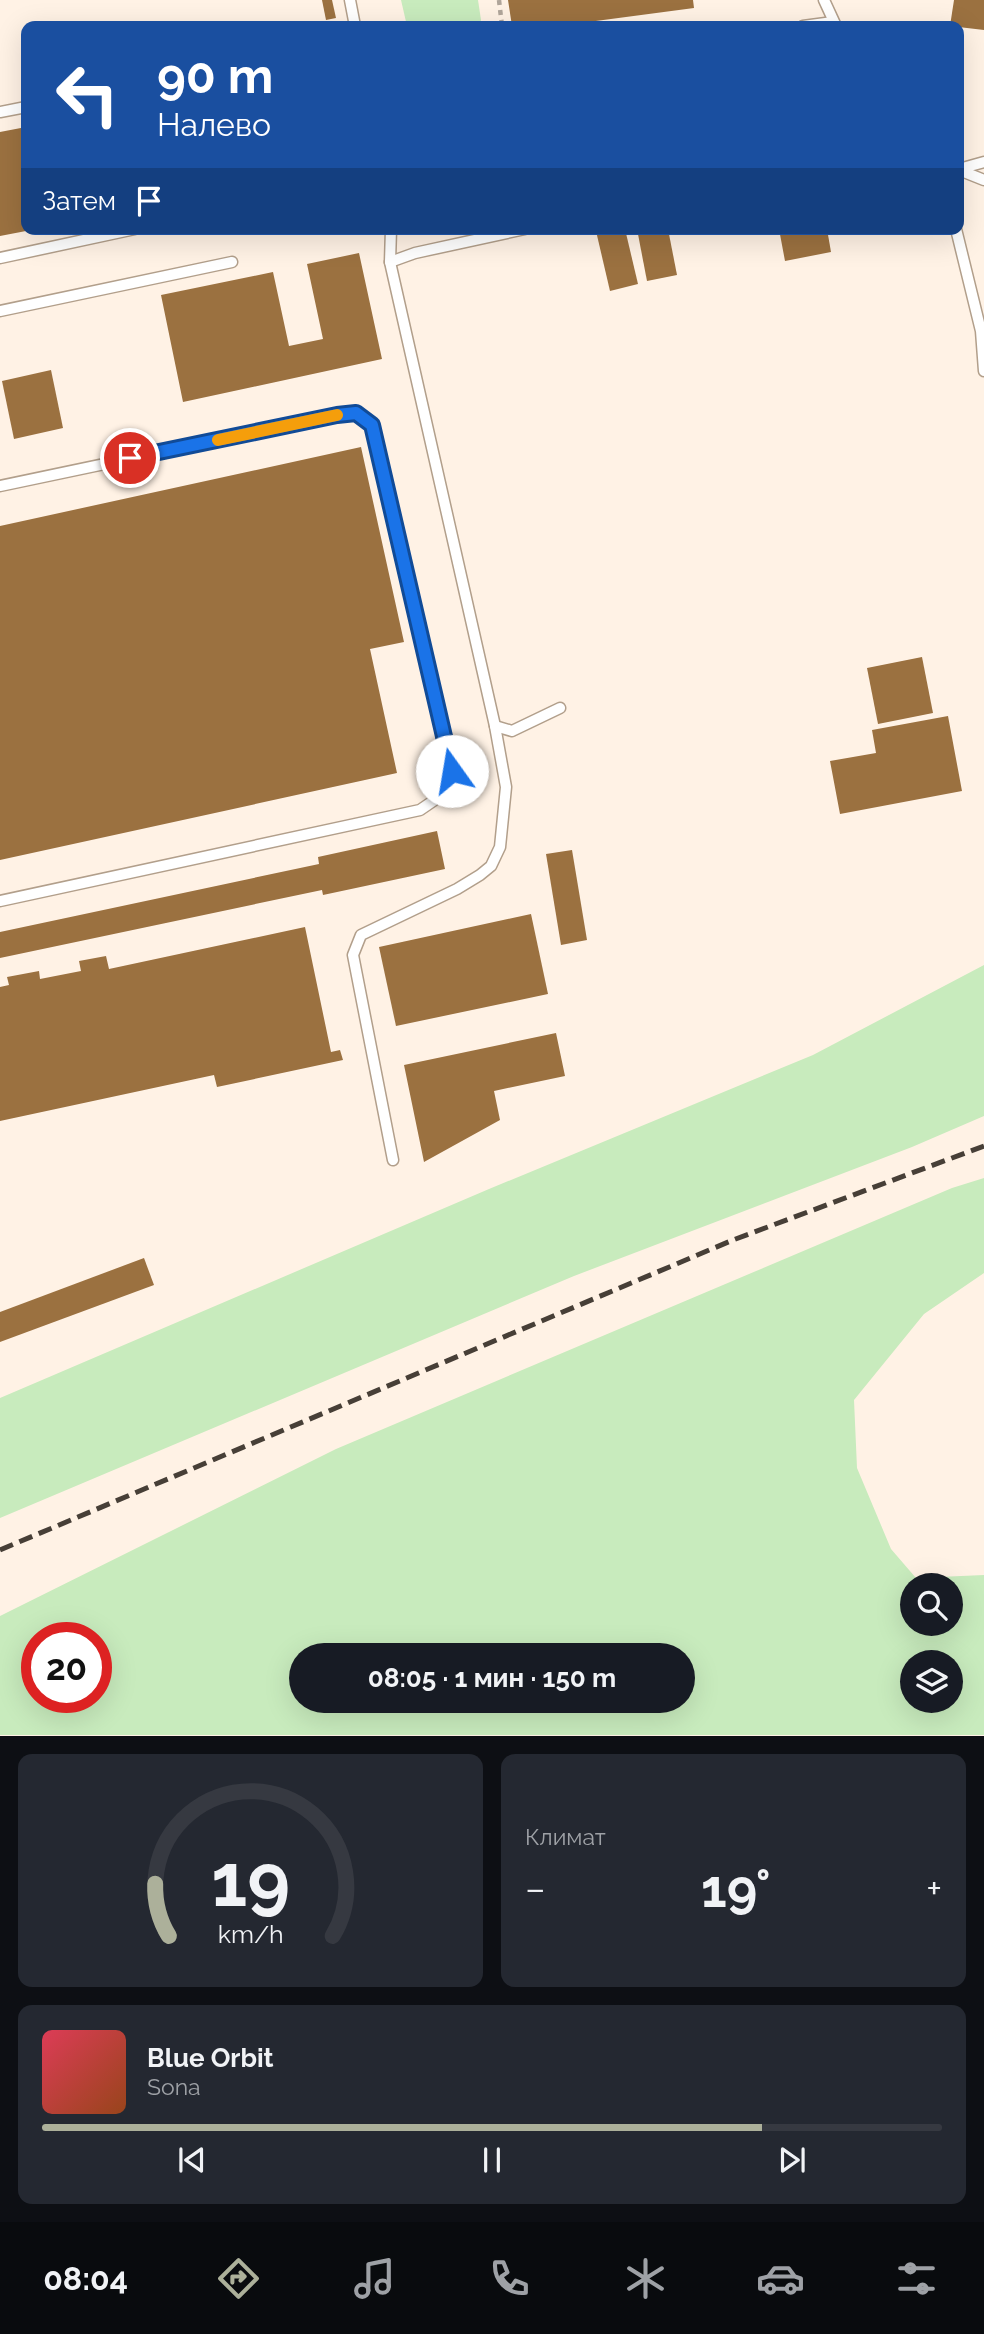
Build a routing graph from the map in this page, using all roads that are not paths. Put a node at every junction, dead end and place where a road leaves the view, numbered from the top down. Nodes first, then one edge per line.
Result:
1 (350, 0) edge
2 (824, 0) edge
3 (354, 21) edge
4 (833, 21) edge
5 (21, 108) edge
6 (0, 113) edge
7 (984, 162) edge
8 (964, 168) edge
9 (964, 171) edge
10 (984, 180) edge
11 (107, 235) edge
12 (390, 235) edge
13 (498, 235) edge
14 (957, 235) edge
15 (0, 258) edge
16 (232, 262) dead end
17 (390, 262) junction
18 (0, 311) edge
19 (984, 370) edge
20 (0, 486) edge
21 (560, 708) dead end
22 (495, 726) junction
23 (0, 901) edge
24 (393, 1160) dead end

1 - 3 lane
2 - 4 lane
5 - 6 lane
7 - 8 lane
9 - 10 lane
11 - 15 lane
12 - 17 lane
13 - 17 lane
14 - 19 lane
16 - 18 lane
17 - 22 lane
20 - 23 lane
21 - 22 lane
22 - 24 lane

